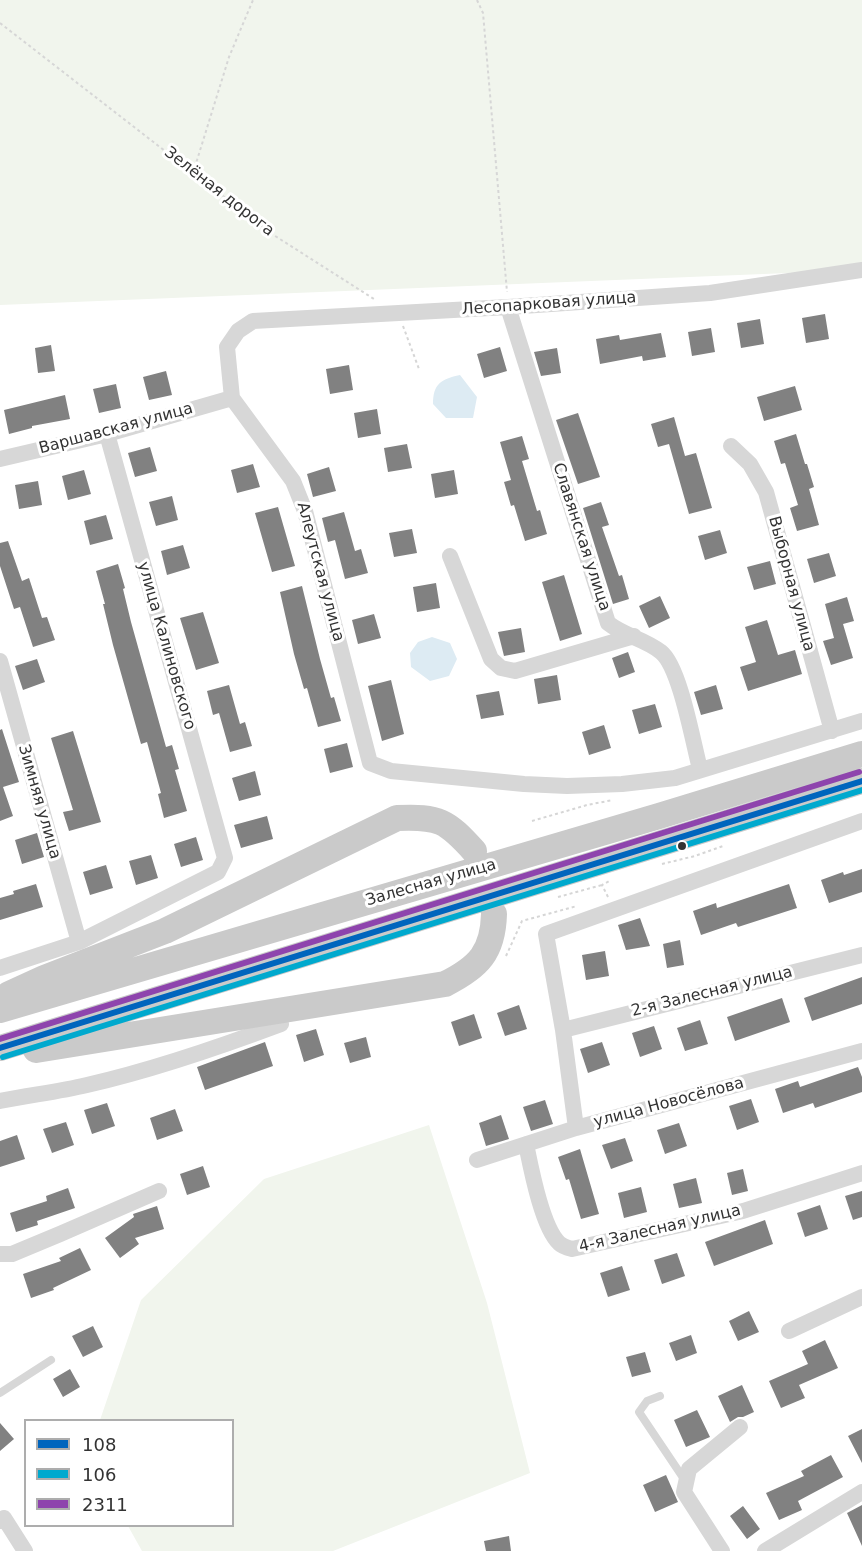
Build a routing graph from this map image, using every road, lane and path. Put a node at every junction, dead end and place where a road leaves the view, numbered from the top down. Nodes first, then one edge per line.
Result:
1 (253, 0) edge
2 (477, 0) edge
3 (0, 23) edge
4 (193, 173) junction
5 (862, 270) edge
6 (508, 307) junction
7 (398, 314) junction
8 (419, 369) dead end
9 (232, 398) junction
10 (106, 434) junction
11 (731, 446) dead end
12 (0, 459) edge
13 (450, 556) dead end
14 (634, 636) junction
15 (0, 662) edge
16 (862, 721) edge
17 (832, 731) junction
18 (862, 754) edge
19 (700, 769) junction
20 (862, 781) edge
21 (587, 805) dead end
22 (532, 821) dead end
23 (862, 821) edge
24 (729, 843) dead end
25 (474, 851) dead end
26 (657, 866) dead end
27 (618, 877) dead end
28 (602, 885) junction
29 (556, 897) dead end
30 (608, 897) dead end
31 (587, 903) dead end
32 (494, 914) dead end
33 (79, 942) junction
34 (862, 955) edge
35 (501, 962) dead end
36 (0, 968) edge
37 (0, 998) edge
38 (0, 1010) edge
39 (281, 1024) dead end
40 (563, 1030) junction
41 (0, 1047) edge
42 (862, 1051) edge
43 (0, 1056) edge
44 (0, 1101) edge
45 (576, 1128) junction
46 (526, 1144) junction
47 (477, 1160) dead end
48 (862, 1173) edge
49 (159, 1191) dead end
50 (0, 1254) edge
51 (862, 1297) edge
52 (789, 1331) dead end
53 (51, 1360) dead end
54 (0, 1393) edge
55 (660, 1396) dead end
56 (740, 1427) dead end
57 (686, 1482) junction
58 (862, 1492) edge
59 (1, 1517) edge
60 (26, 1551) edge
61 (722, 1551) edge
62 (765, 1551) edge

1 - 4 path
2 - 6 path
3 - 4 path, Зелёная дорога
4 - 7 path, Зелёная дорога
5 - 6 street, Лесопарковая улица
6 - 7 street, Лесопарковая улица
6 - 14 street, Славянская улица
7 - 8 path
7 - 9 street, Лесопарковая улица
9 - 10 street, Варшавская улица
9 - 19 street, Алеутская улица
10 - 12 street, Варшавская улица
10 - 33 street, улица Калиновского
11 - 17 street, Выборная улица
13 - 14 street
14 - 19 street, Славянская улица
15 - 33 street, Зимняя улица
16 - 17 street
17 - 19 street
18 - 38 main road, Залесная улица
20 - 41 main road, Залесная улица
21 - 22 path
23 - 40 street
24 - 26 path
25 - 37 main road
27 - 28 path
28 - 29 path
28 - 30 path
31 - 35 path
32 - 43 main road
33 - 36 street
34 - 40 street, 2-я Залесная улица
39 - 44 street
40 - 45 street
42 - 45 street, улица Новосёлова
45 - 46 street, улица Новосёлова
46 - 47 street, улица Новосёлова
46 - 48 street, 4-я Залесная улица
49 - 50 street
51 - 52 street
53 - 54 lane
55 - 57 lane
56 - 57 street
57 - 61 street
58 - 62 street
59 - 60 street

